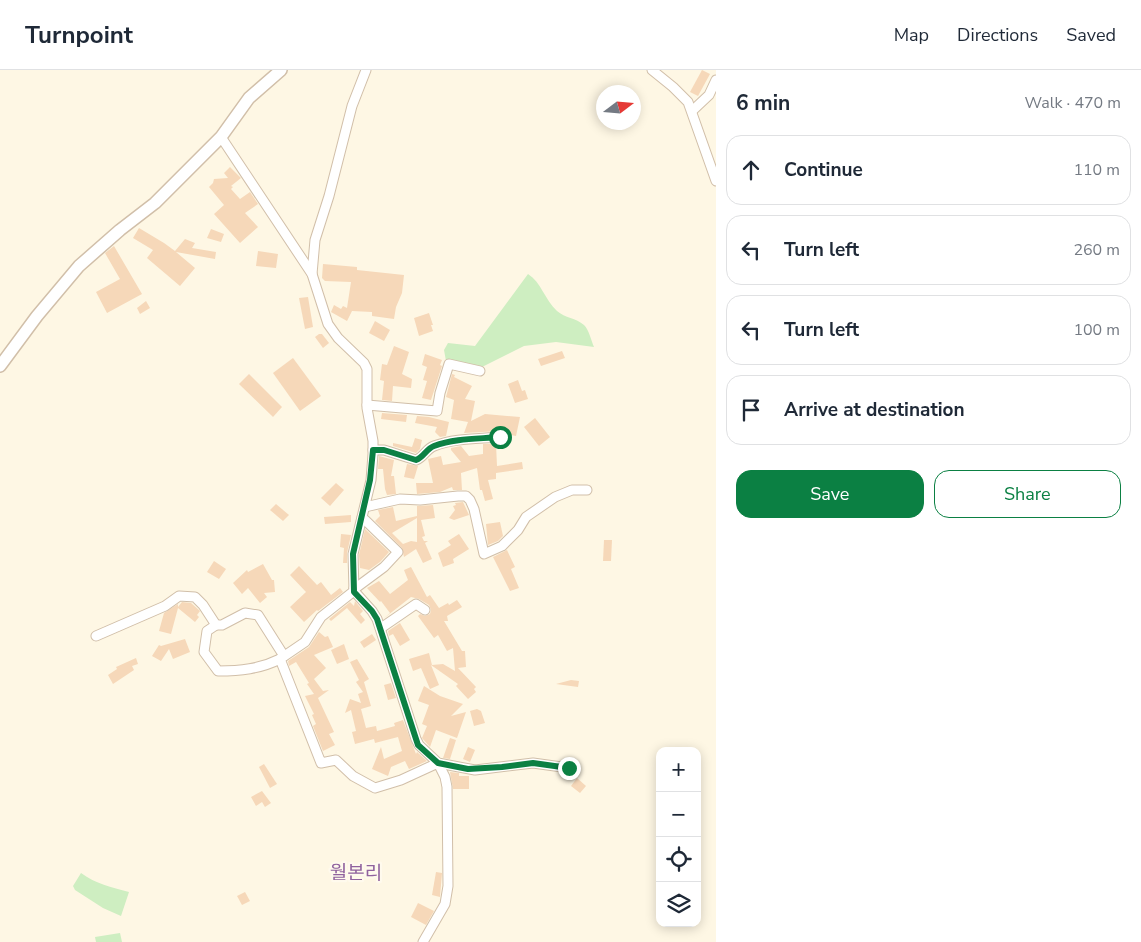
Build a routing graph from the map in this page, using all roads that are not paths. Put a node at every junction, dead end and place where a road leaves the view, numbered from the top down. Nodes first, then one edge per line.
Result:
1 (280, 70) edge
2 (366, 70) edge
3 (652, 70) edge
4 (716, 80) edge
5 (692, 111) junction
6 (221, 137) junction
7 (716, 181) edge
8 (312, 274) junction
9 (0, 366) edge
10 (480, 372) dead end
11 (367, 404) junction
12 (500, 437) dead end
13 (373, 450) junction
14 (587, 490) dead end
15 (365, 507) junction
16 (362, 518) junction
17 (354, 590) junction
18 (425, 610) dead end
19 (216, 625) junction
20 (381, 628) junction
21 (96, 636) dead end
22 (282, 657) junction
23 (438, 763) junction
24 (575, 771) dead end
25 (423, 942) edge

1 - 6 street
2 - 8 street
3 - 5 street
4 - 5 street
5 - 7 street
6 - 8 street
6 - 9 street
8 - 11 street
10 - 11 street
11 - 13 street
12 - 13 street
13 - 15 street
14 - 15 street
15 - 16 street
16 - 17 street
16 - 17 street
17 - 20 street
17 - 22 street
18 - 20 street
19 - 21 street
19 - 22 street
19 - 22 street
20 - 23 street
22 - 23 street
23 - 24 street
23 - 25 street

